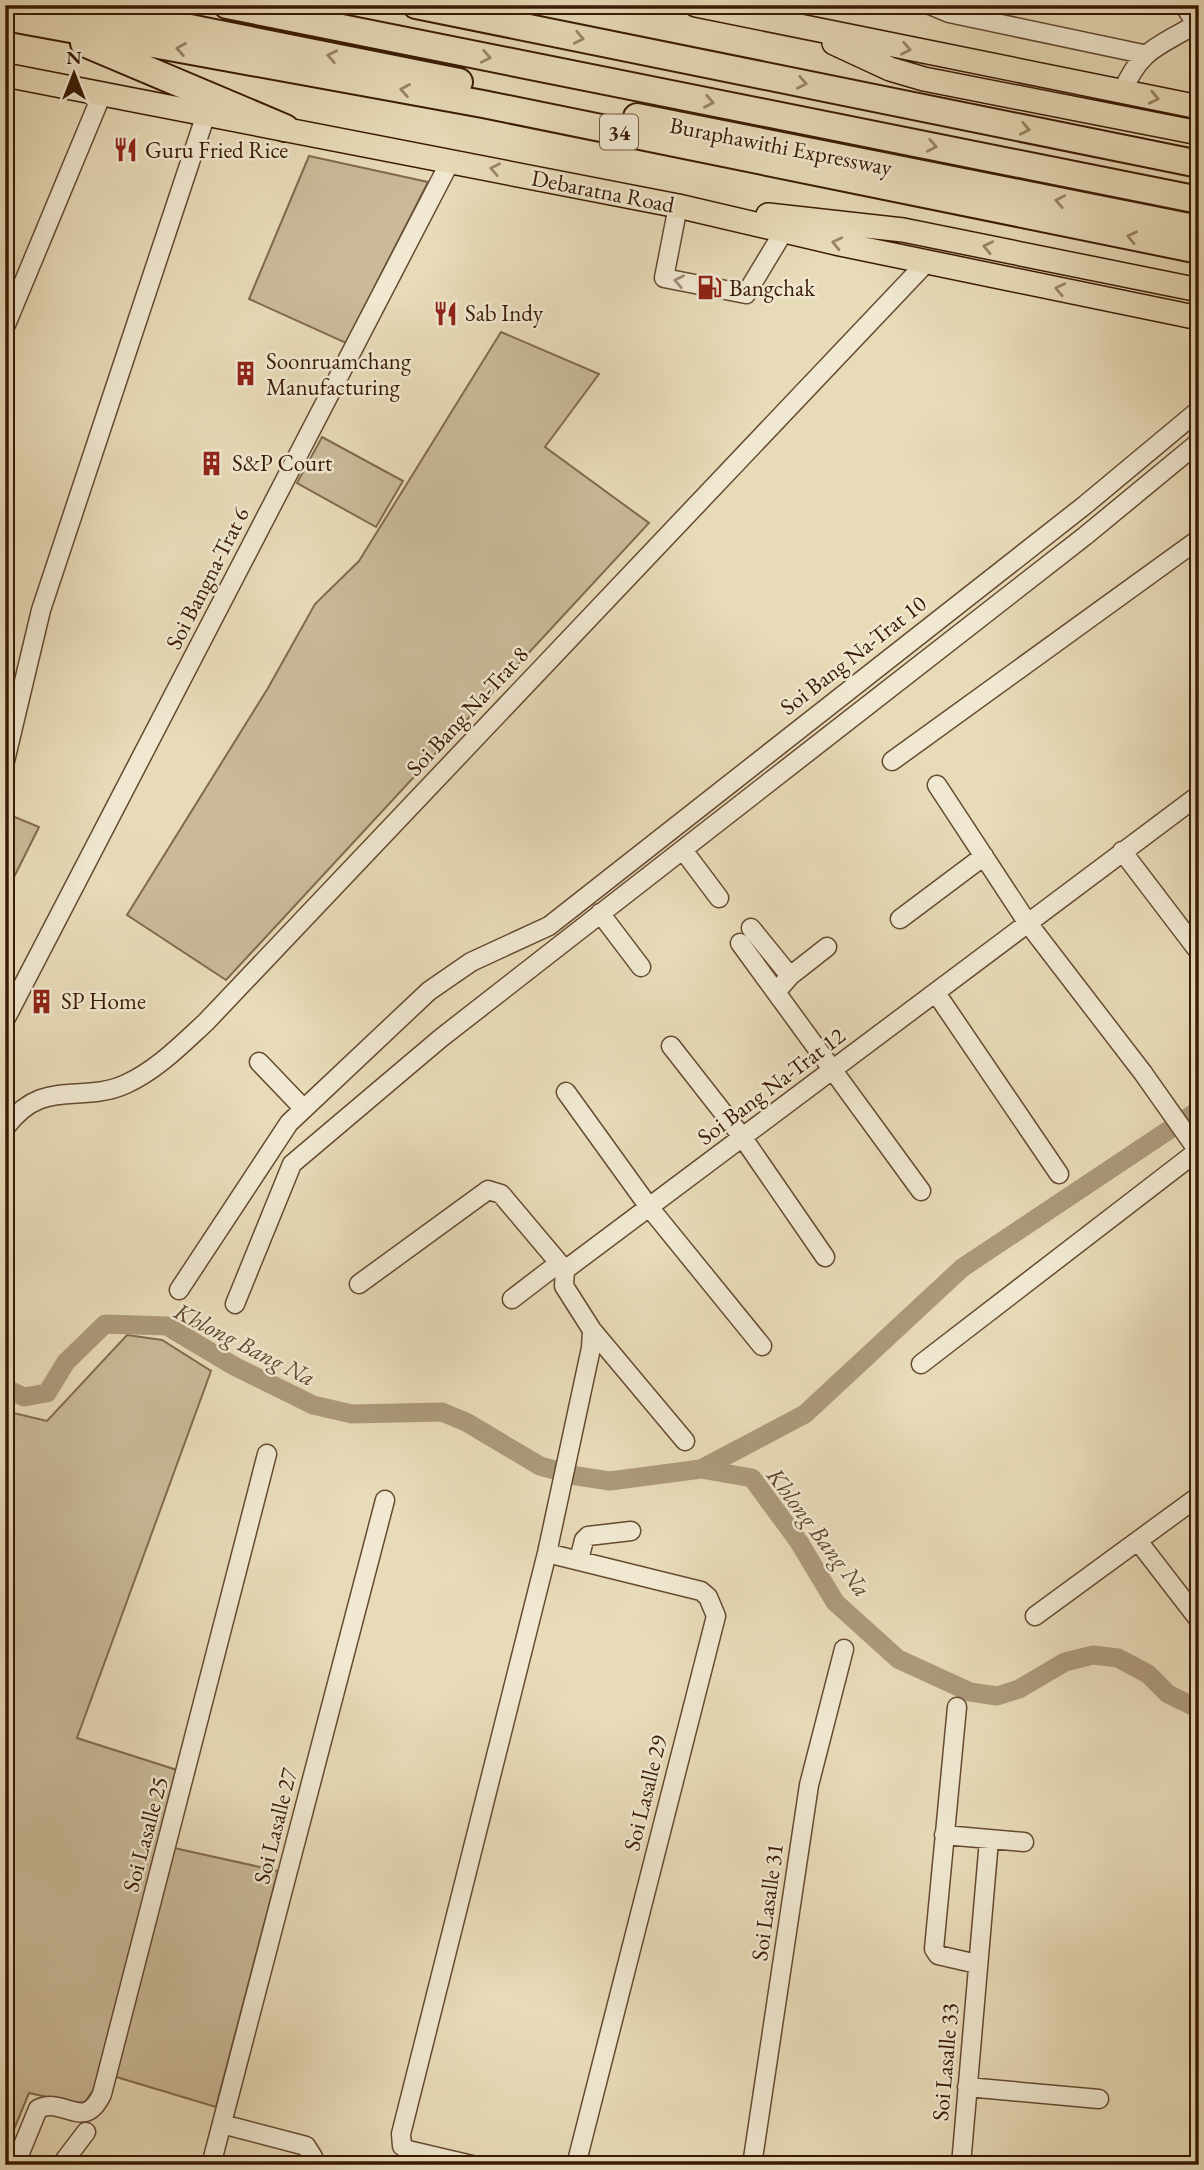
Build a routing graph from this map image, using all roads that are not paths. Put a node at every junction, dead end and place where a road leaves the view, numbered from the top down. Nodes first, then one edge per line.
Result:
1 (75, 5) edge
2 (227, 5) edge
3 (416, 5) edge
4 (696, 5) edge
5 (787, 5) edge
6 (930, 5) edge
7 (1184, 5) edge
8 (5, 17) edge
9 (766, 19) junction
10 (37, 23) junction
11 (1197, 23) edge
12 (803, 28) junction
13 (1143, 54) junction
14 (8, 80) edge
15 (1122, 92) junction
16 (102, 94) junction
17 (1199, 107) edge
18 (206, 114) junction
19 (285, 128) junction
20 (1199, 133) edge
21 (451, 160) junction
22 (1199, 164) edge
23 (1199, 200) edge
24 (682, 207) junction
25 (1199, 229) edge
26 (784, 231) junction
27 (1199, 250) edge
28 (927, 262) junction
29 (1199, 290) edge
30 (1199, 318) edge
31 (5, 327) edge
32 (1199, 410) edge
33 (1199, 442) edge
34 (1199, 539) edge
35 (5, 761) edge
36 (892, 761) dead end
37 (937, 785) dead end
38 (1199, 795) edge
39 (683, 850) junction
40 (1122, 851) junction
41 (984, 856) junction
42 (719, 898) dead end
43 (600, 913) junction
44 (900, 919) dead end
45 (1027, 922) junction
46 (751, 928) dead end
47 (740, 943) dead end
48 (828, 947) dead end
49 (1199, 952) edge
50 (641, 967) dead end
51 (790, 976) junction
52 (776, 992) junction
53 (936, 993) junction
54 (6, 1018) edge
55 (671, 1046) dead end
56 (259, 1062) dead end
57 (834, 1069) junction
58 (566, 1092) dead end
59 (304, 1109) junction
60 (5, 1128) edge
61 (743, 1138) junction
62 (1195, 1147) edge
63 (1059, 1174) dead end
64 (921, 1191) dead end
65 (649, 1207) junction
66 (825, 1256) dead end
67 (562, 1267) junction
68 (359, 1284) dead end
69 (179, 1290) dead end
70 (512, 1300) dead end
71 (235, 1304) dead end
72 (592, 1330) junction
73 (762, 1346) dead end
74 (921, 1364) dead end
75 (685, 1441) dead end
76 (267, 1454) dead end
77 (1199, 1496) edge
78 (385, 1500) dead end
79 (631, 1531) dead end
80 (1138, 1541) junction
81 (547, 1553) junction
82 (579, 1560) junction
83 (1035, 1616) dead end
84 (1199, 1620) edge
85 (844, 1649) dead end
86 (957, 1707) dead end
87 (944, 1835) junction
88 (989, 1840) junction
89 (1024, 1842) dead end
90 (977, 1964) junction
91 (967, 2087) junction
92 (1100, 2099) dead end
93 (222, 2124) junction
94 (86, 2132) dead end
95 (15, 2165) edge
96 (61, 2165) edge
97 (211, 2165) edge
98 (311, 2165) edge
99 (472, 2165) edge
100 (576, 2165) edge
101 (752, 2165) edge
102 (961, 2165) edge

25 -> 1 highway, Buraphawithi Expressway
2 -> 23 highway, Buraphawithi Expressway
3 -> 22 highway
4 - 9 main road
5 - 9 street
6 - 13 street
7 - 11 street
8 - 10 highway, 34
9 - 12 main road
10 - 19 highway
27 -> 10 highway, 34
11 - 13 street
12 -> 15 main road
12 - 20 main road
13 - 15 street
14 - 16 main road, Debaratna Road
15 -> 17 main road
16 - 18 main road, Debaratna Road
16 - 31 street
18 - 19 main road, Debaratna Road
18 - 35 street
19 - 21 main road, Debaratna Road
24 -> 21 main road, Debaratna Road
21 - 54 street, Soi Bangna-Trat 6
24 - 26 main road, Debaratna Road
26 -> 24 street
29 -> 24 main road
28 -> 26 main road, Debaratna Road
30 -> 28 main road, Debaratna Road
28 - 60 street, Soi Bang Na-Trat 8
32 - 59 street, Soi Bang Na-Trat 10
33 - 39 street
34 - 36 street
37 - 41 street
38 - 40 street, Soi Bang Na-Trat 12
39 - 42 street
39 - 43 street
40 - 45 street, Soi Bang Na-Trat 12
40 - 49 street
41 - 44 street
41 - 45 street
43 - 50 street
43 - 71 street
45 - 53 street, Soi Bang Na-Trat 12
45 - 62 street
46 - 51 street
47 - 52 street
48 - 51 street
51 - 52 street
52 - 57 street
53 - 57 street, Soi Bang Na-Trat 12
53 - 63 street
55 - 61 street
56 - 59 street
57 - 61 street, Soi Bang Na-Trat 12
57 - 64 street
58 - 65 street
59 - 69 street, Soi Bang Na-Trat 10
61 - 65 street, Soi Bang Na-Trat 12
61 - 66 street
62 - 74 street
65 - 67 street, Soi Bang Na-Trat 12
65 - 73 street
67 - 68 street
67 - 70 street, Soi Bang Na-Trat 12
67 - 72 street
72 - 75 street
72 - 81 street
76 - 95 street, Soi Lasalle 25
77 - 80 street
78 - 93 street, Soi Lasalle 27
79 - 82 street
80 - 83 street
80 - 84 street
81 - 82 street, Soi Lasalle 29
81 - 99 street
82 - 100 street, Soi Lasalle 29
85 - 101 street, Soi Lasalle 31
86 - 87 street
87 - 88 street
87 - 90 street
88 - 89 street
88 - 90 street, Soi Lasalle 33
90 - 91 street, Soi Lasalle 33
91 - 92 street
91 - 102 street, Soi Lasalle 33
93 - 97 street, Soi Lasalle 27
93 - 98 street
94 - 96 street

